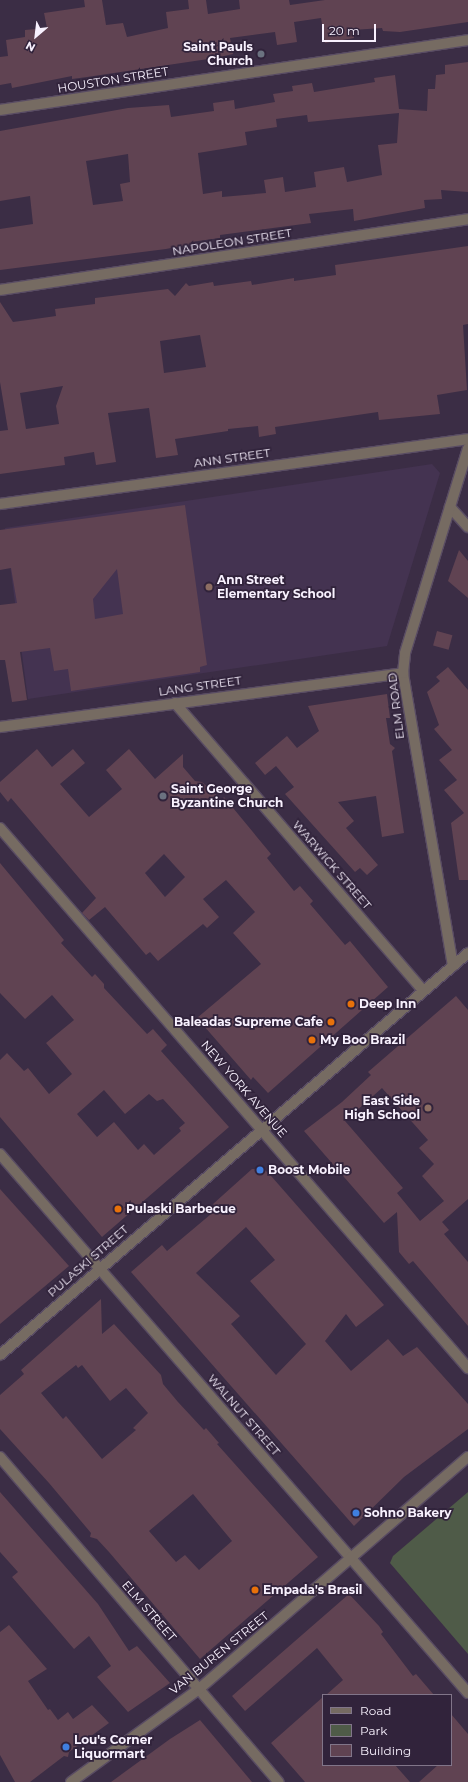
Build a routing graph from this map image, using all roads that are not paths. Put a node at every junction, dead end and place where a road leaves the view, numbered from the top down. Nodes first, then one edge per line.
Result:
1 (468, 40) edge
2 (0, 110) edge
3 (468, 219) edge
4 (0, 290) edge
5 (468, 439) edge
6 (468, 448) edge
7 (0, 504) edge
8 (450, 507) junction
9 (468, 527) edge
10 (403, 673) junction
11 (175, 703) junction
12 (0, 728) edge
13 (0, 828) edge
14 (468, 953) edge
15 (453, 966) junction
16 (423, 990) junction
17 (261, 1128) junction
18 (0, 1154) edge
19 (99, 1268) junction
20 (0, 1355) edge
21 (468, 1368) edge
22 (0, 1457) edge
23 (468, 1457) edge
24 (351, 1559) junction
25 (199, 1689) junction
26 (468, 1693) edge
27 (71, 1782) edge
28 (279, 1782) edge

1 - 2 street, HOUSTON STREET
3 - 4 street, NAPOLEON STREET
5 - 7 street, ANN STREET
6 - 8 street, ELM ROAD
8 - 9 street
8 - 10 street, ELM ROAD
10 - 11 street, LANG STREET
10 - 15 street, ELM ROAD
11 - 12 street, LANG STREET
11 - 16 street, WARWICK STREET
13 - 17 street, NEW YORK AVENUE
14 - 15 street, PULASKI STREET
15 - 16 street, PULASKI STREET
16 - 17 street, PULASKI STREET
17 - 19 street, PULASKI STREET
17 - 21 street, NEW YORK AVENUE
18 - 19 street, WALNUT STREET
19 - 20 street, PULASKI STREET
19 - 24 street, WALNUT STREET
22 - 25 street, ELM STREET
23 - 24 street, VAN BUREN STREET
24 - 25 street, VAN BUREN STREET
24 - 26 street, WALNUT STREET
25 - 27 street, VAN BUREN STREET
25 - 28 street, ELM STREET

